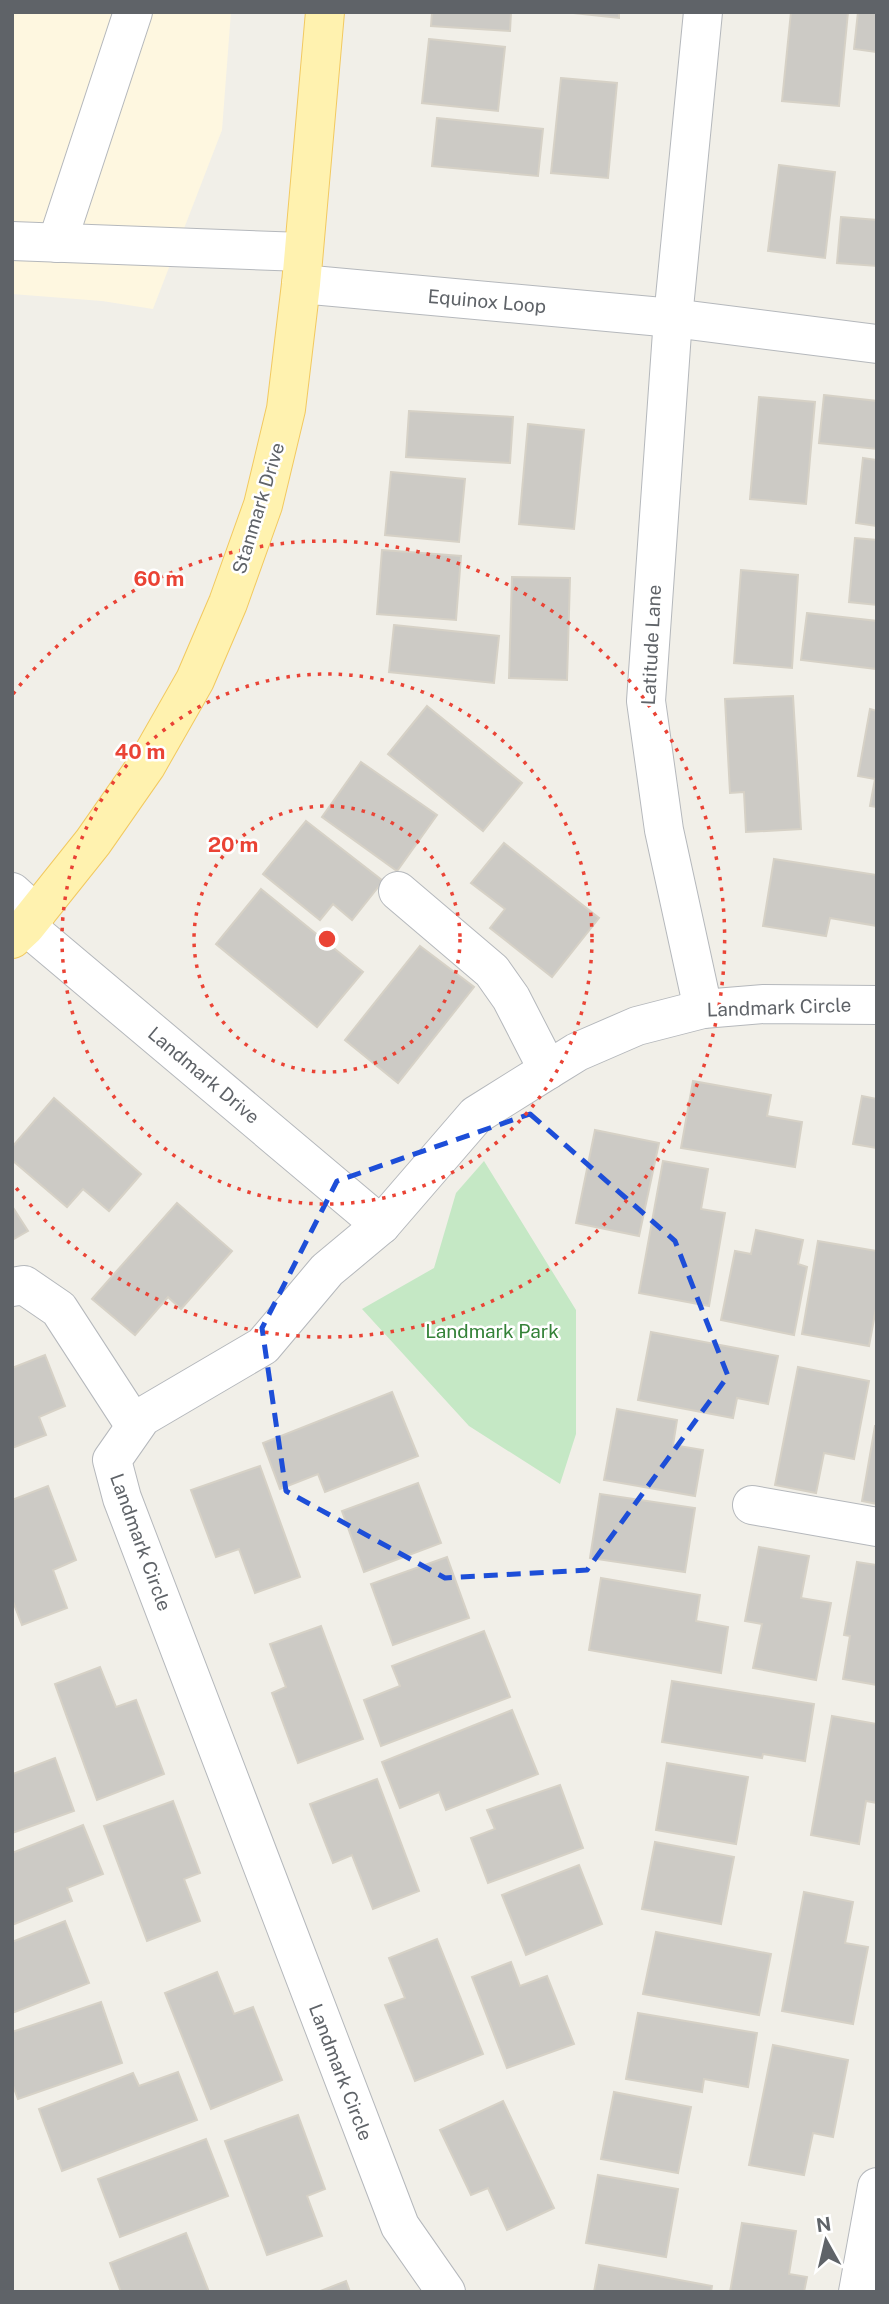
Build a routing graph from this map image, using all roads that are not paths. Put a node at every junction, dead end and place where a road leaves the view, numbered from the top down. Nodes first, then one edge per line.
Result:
1 (133, 12) edge
2 (325, 12) edge
3 (703, 12) edge
4 (12, 241) edge
5 (57, 243) junction
6 (302, 268) junction
7 (673, 318) junction
8 (877, 344) edge
9 (398, 891) dead end
10 (22, 918) edge
11 (877, 1005) edge
12 (703, 1009) junction
13 (548, 1070) junction
14 (381, 1225) junction
15 (12, 1287) edge
16 (135, 1426) junction
17 (752, 1505) dead end
18 (877, 1527) edge
19 (877, 2187) edge
20 (446, 2292) edge
21 (858, 2292) edge

1 - 5 street
2 - 6 main road, Stanmark Drive
3 - 7 street
4 - 5 street, Equinox Loop
5 - 6 street, Equinox Loop
6 - 7 street, Equinox Loop
6 - 10 main road, Stanmark Drive
7 - 8 street, Equinox Loop
7 - 12 street, Latitude Lane
9 - 13 street
10 - 14 street, Landmark Drive
11 - 12 street, Landmark Circle
12 - 13 street, Landmark Circle
13 - 14 street, Landmark Circle
14 - 16 street, Landmark Circle
15 - 16 street
16 - 20 street, Landmark Circle
17 - 18 street
19 - 21 street

